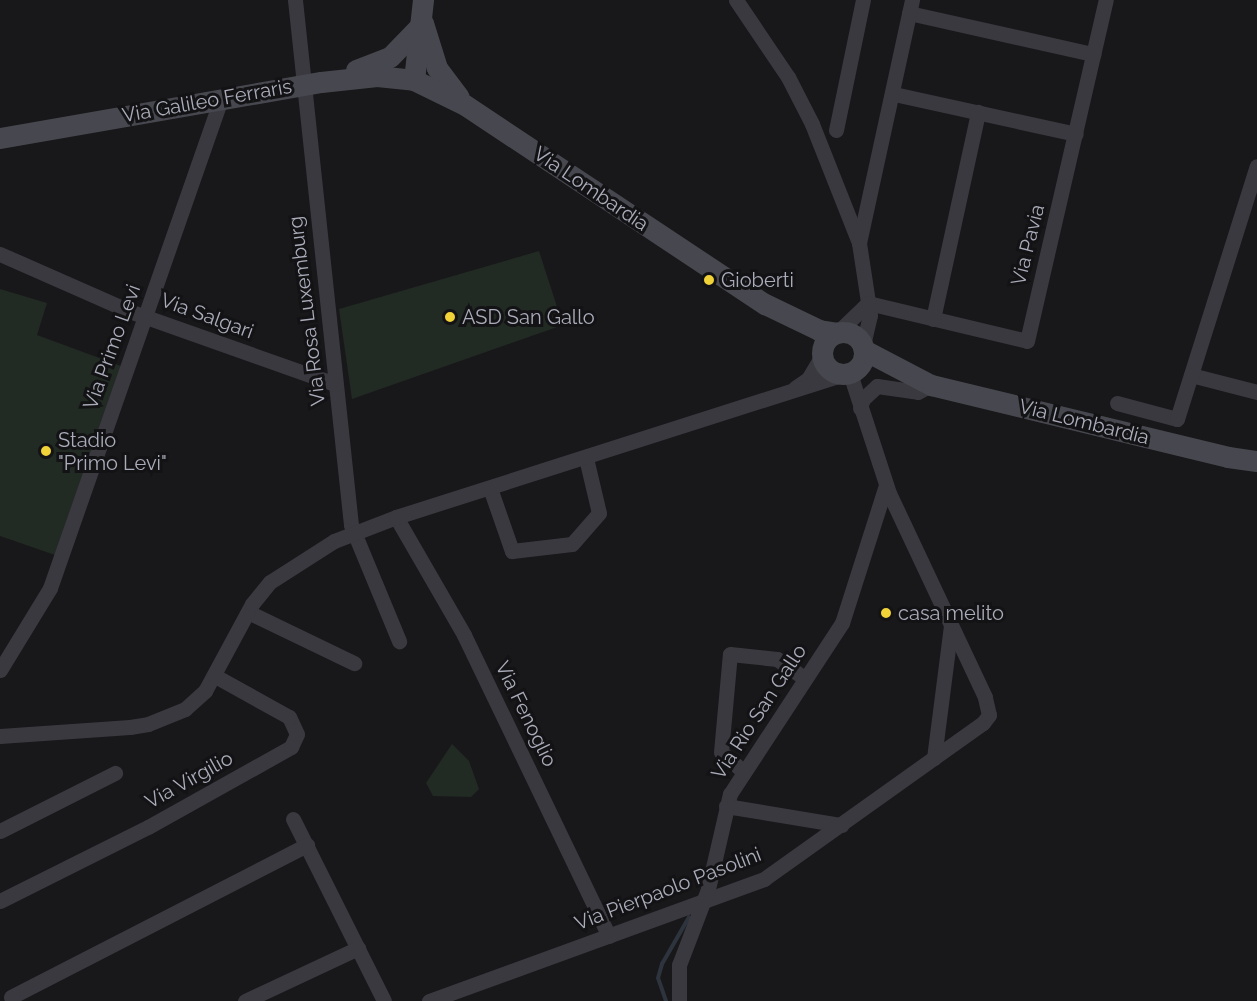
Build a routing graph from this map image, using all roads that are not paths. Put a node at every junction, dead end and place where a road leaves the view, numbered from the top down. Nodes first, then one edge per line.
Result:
1 (295, 0) edge
2 (423, 0) edge
3 (736, 0) edge
4 (863, 0) edge
5 (1106, 0) edge
6 (911, 6) edge
7 (423, 23) junction
8 (1093, 54) junction
9 (414, 80) junction
10 (313, 83) junction
11 (894, 94) junction
12 (221, 99) junction
13 (465, 105) junction
14 (978, 112) junction
15 (836, 130) dead end
16 (1076, 134) junction
17 (0, 138) edge
18 (1257, 166) edge
19 (859, 243) junction
20 (0, 254) edge
21 (868, 303) junction
22 (765, 304) junction
23 (144, 316) junction
24 (933, 319) junction
25 (837, 333) junction
26 (864, 348) junction
27 (822, 356) junction
28 (850, 373) junction
29 (1191, 375) junction
30 (922, 382) junction
31 (335, 384) junction
32 (792, 390) junction
33 (1257, 392) edge
34 (1117, 403) dead end
35 (860, 408) junction
36 (586, 458) junction
37 (1257, 461) edge
38 (886, 485) junction
39 (490, 488) junction
40 (396, 517) junction
41 (354, 532) junction
42 (249, 612) junction
43 (951, 625) junction
44 (399, 641) dead end
45 (354, 663) dead end
46 (0, 670) edge
47 (215, 676) junction
48 (804, 678) junction
49 (0, 736) edge
50 (934, 758) junction
51 (744, 772) junction
52 (115, 773) dead end
53 (726, 806) junction
54 (293, 819) dead end
55 (841, 825) junction
56 (0, 831) edge
57 (307, 845) junction
58 (0, 901) edge
59 (703, 901) junction
60 (609, 936) junction
61 (358, 948) junction
62 (9, 997) edge
63 (245, 1001) edge
64 (384, 1001) edge
65 (429, 1001) edge
66 (679, 1001) edge

1 - 10 street, Via Rosa Luxemburg
2 - 7 main road
3 - 19 street
4 - 15 street
5 - 8 street, Via Pavia
6 - 8 street
6 - 11 street
7 - 9 main road
7 - 10 main road
7 - 13 main road
8 - 16 street, Via Pavia
9 - 10 main road, Via Galileo Ferraris
9 - 13 main road, Via Lombardia
10 - 12 main road, Via Galileo Ferraris
10 - 31 street, Via Rosa Luxemburg
11 - 14 street
11 - 19 street
12 - 17 main road, Via Galileo Ferraris
12 - 23 street, Via Primo Levi
13 - 22 main road, Via Lombardia
14 - 16 street
14 - 24 street
16 - 24 street, Via Pavia
18 - 29 street
19 - 21 street
20 - 23 street, Via Salgari
21 - 24 street, Via Pavia
21 - 25 street
21 - 26 street
22 - 25 main road, Via Lombardia
22 - 27 main road, Via Lombardia
23 - 31 street, Via Salgari
23 - 46 street, Via Primo Levi
25 - 26 main road
25 - 27 main road
26 - 28 main road
26 - 30 main road, Via Lombardia
27 - 28 main road
27 - 32 street
28 - 30 main road, Via Lombardia
28 - 32 street
28 - 35 street
29 - 33 street
29 - 34 street
30 - 35 street
30 - 37 main road, Via Lombardia
31 - 41 street, Via Rosa Luxemburg
32 - 36 street
35 - 38 street
36 - 39 street
36 - 39 street
38 - 43 street
38 - 48 street, Via Rio San Gallo
39 - 40 street
40 - 41 street
40 - 60 street, Via Fenoglio
41 - 42 street
41 - 44 street, Via Rosa Luxemburg
42 - 45 street
42 - 47 street
43 - 50 street
43 - 50 street, Via Pierpaolo Pasolini
47 - 49 street
47 - 58 street, Via Virgilio
48 - 51 street, Via Rio San Gallo
48 - 51 street
50 - 55 street, Via Pierpaolo Pasolini
51 - 53 street, Via Rio San Gallo
52 - 56 street
53 - 55 street
53 - 59 street, Via Rio San Gallo
54 - 57 street
55 - 59 street, Via Pierpaolo Pasolini
57 - 61 street
57 - 62 street
59 - 60 street, Via Pierpaolo Pasolini
59 - 66 street, Via Rio San Gallo
60 - 65 street, Via Pierpaolo Pasolini
61 - 63 street
61 - 64 street

